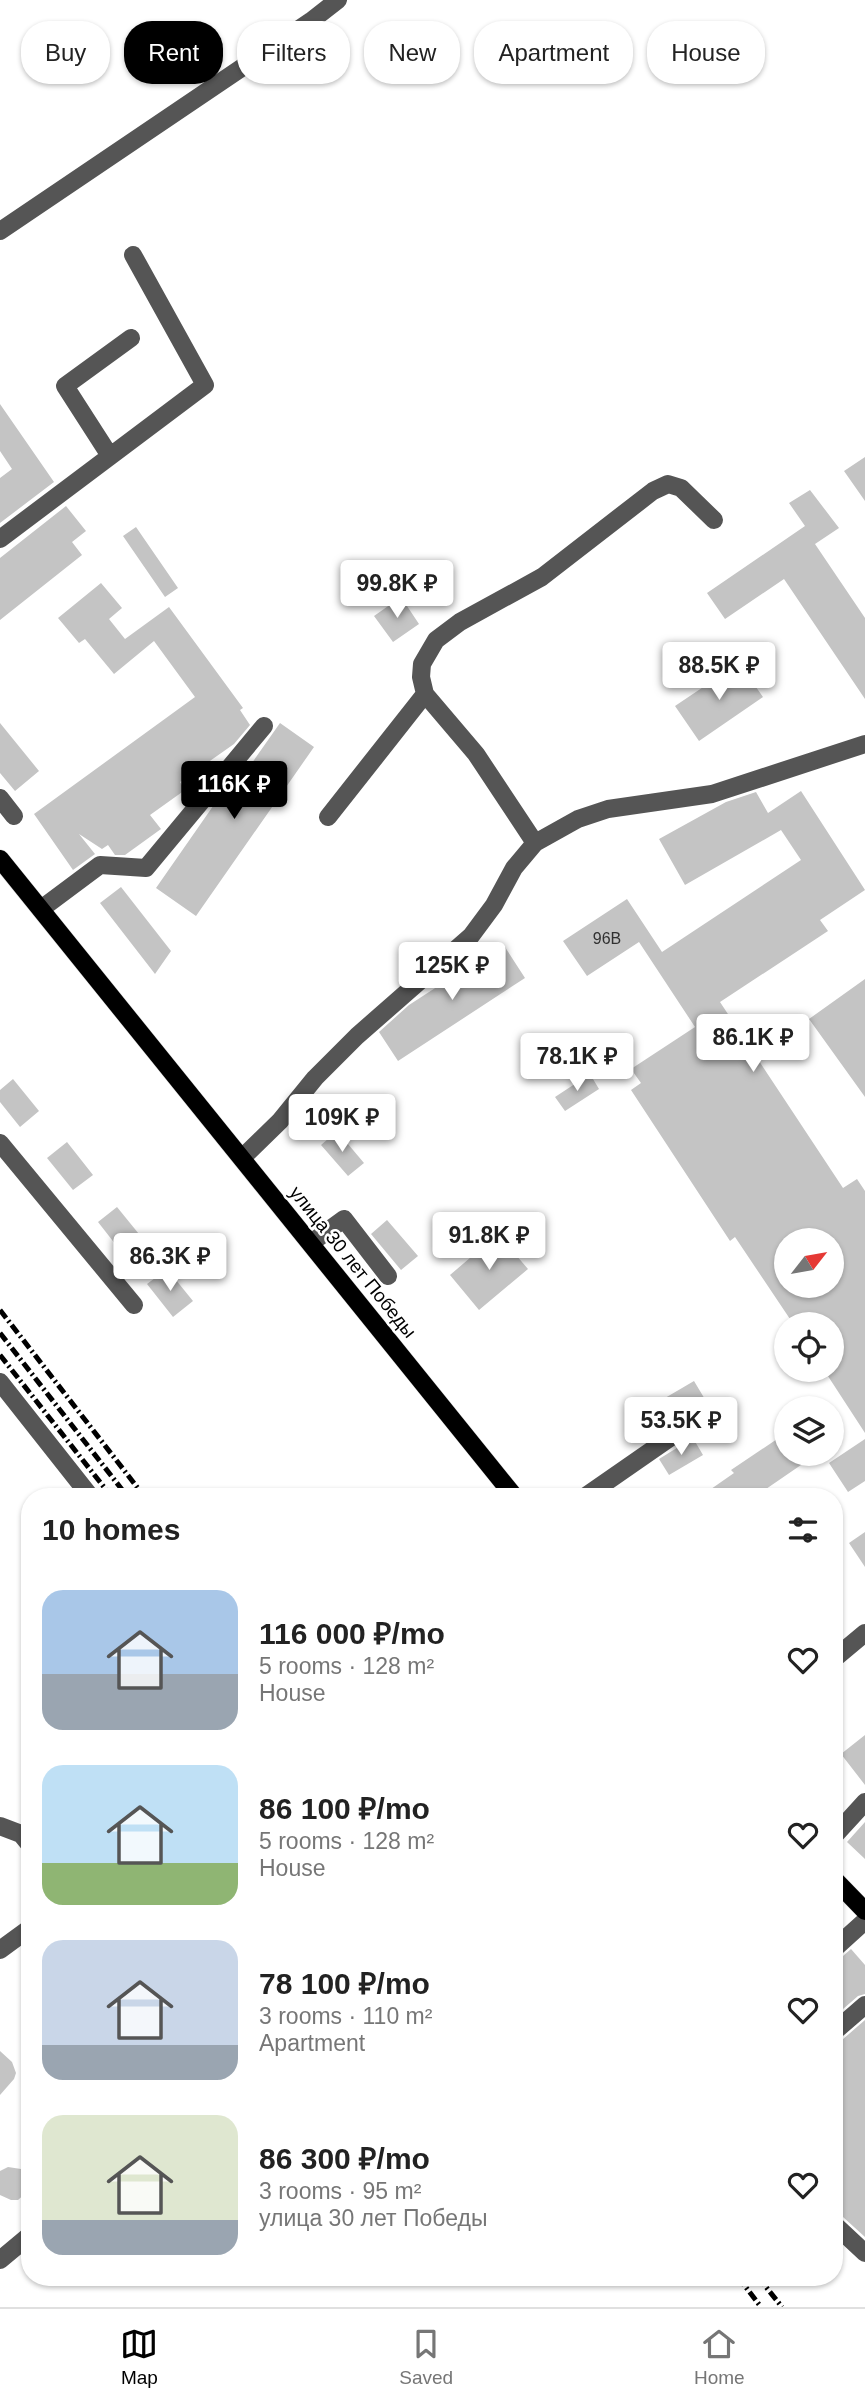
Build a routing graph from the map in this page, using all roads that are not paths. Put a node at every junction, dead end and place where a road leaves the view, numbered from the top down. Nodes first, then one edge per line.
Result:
1 (338, 0) edge
2 (0, 231) edge
3 (133, 255) dead end
4 (131, 338) dead end
5 (110, 456) junction
6 (714, 520) dead end
7 (0, 539) edge
8 (425, 694) junction
9 (264, 726) dead end
10 (865, 744) edge
11 (0, 798) edge
12 (14, 816) dead end
13 (328, 817) dead end
14 (535, 843) junction
15 (0, 859) edge
16 (41, 909) junction
17 (0, 1143) edge
18 (242, 1158) junction
19 (311, 1242) junction
20 (388, 1276) dead end
21 (134, 1305) dead end
22 (0, 1381) edge
23 (671, 1437) dead end
24 (84, 1488) edge
25 (508, 1488) edge
26 (598, 1488) edge
27 (865, 1633) edge
28 (843, 1651) edge
29 (865, 1802) edge
30 (0, 1826) edge
31 (843, 1826) edge
32 (21, 1834) edge
33 (843, 1888) edge
34 (865, 1911) edge
35 (865, 1922) edge
36 (21, 1935) edge
37 (843, 1941) edge
38 (0, 1950) edge
39 (865, 2005) edge
40 (843, 2024) edge
41 (843, 2232) edge
42 (21, 2242) edge
43 (865, 2253) edge
44 (0, 2260) edge

1 - 2 street
3 - 5 street
4 - 5 street
5 - 7 street
6 - 8 street
8 - 13 street
8 - 14 street
9 - 16 street
10 - 14 street
11 - 12 street
14 - 18 street
15 - 16 main road, улица 30 лет Победы
16 - 18 main road, улица 30 лет Победы
17 - 21 street
18 - 19 main road, улица 30 лет Победы
19 - 20 street
19 - 25 main road, улица 30 лет Победы
22 - 24 street
23 - 26 street
27 - 28 street
29 - 31 street
30 - 32 street
33 - 34 main road
35 - 37 street
36 - 38 street
39 - 40 street
41 - 43 street
42 - 44 street

